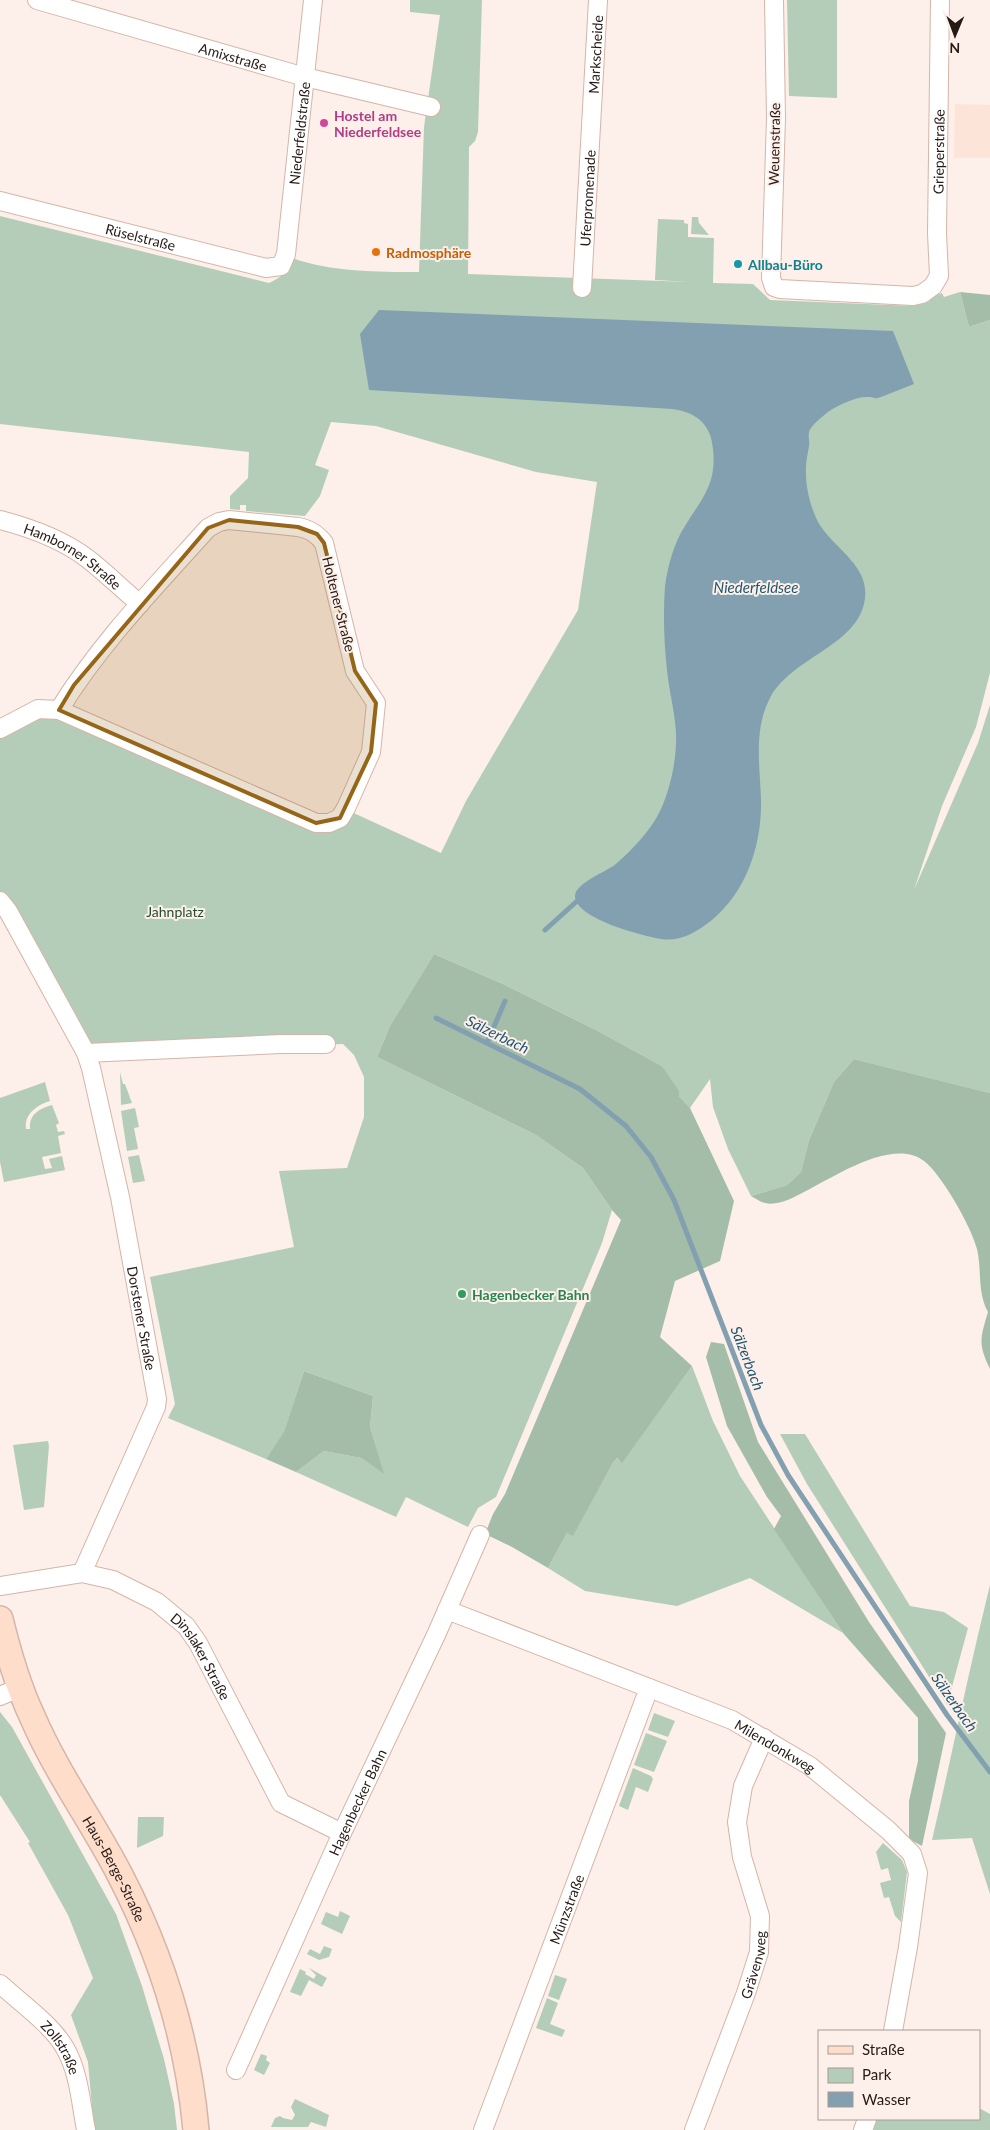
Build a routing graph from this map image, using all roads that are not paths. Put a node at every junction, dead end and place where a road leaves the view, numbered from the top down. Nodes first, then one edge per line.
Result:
1 (37, 0) edge
2 (313, 0) edge
3 (598, 0) edge
4 (774, 0) edge
5 (940, 0) edge
6 (305, 77) junction
7 (431, 107) dead end
8 (592, 109) joint
9 (0, 201) edge
10 (281, 266) joint
11 (582, 288) dead end
12 (922, 294) joint
13 (0, 520) edge
14 (140, 604) junction
15 (59, 710) junction
16 (0, 729) edge
17 (0, 901) edge
18 (326, 1044) dead end
19 (86, 1054) junction
20 (480, 1535) dead end
21 (82, 1573) junction
22 (0, 1586) edge
23 (447, 1610) junction
24 (0, 1619) edge
25 (649, 1688) junction
26 (10, 1691) edge
27 (764, 1738) junction
28 (342, 1833) junction
29 (0, 1984) edge
30 (893, 2030) edge
31 (236, 2070) dead end
32 (86, 2130) edge
33 (196, 2130) edge
34 (483, 2130) edge
35 (694, 2130) edge

1 - 6 street, Amixstraße
2 - 6 street, Niederfeldstraße
3 - 8 street, Markscheide
4 - 12 street, Weuenstraße
5 - 12 street, Grieperstraße
6 - 7 street, Amixstraße
6 - 10 street, Niederfeldstraße
8 - 11 street, Uferpromenade
9 - 10 street, Rüselstraße
13 - 14 street, Hamborner Straße
14 - 15 street, Holtener Straße
14 - 15 street, Holtener Straße
15 - 16 street
17 - 19 street
18 - 19 street
19 - 21 street, Dorstener Straße
20 - 23 street, Hagenbecker Bahn
21 - 22 street, Dinslaker Straße
21 - 28 street, Dinslaker Straße
23 - 25 street, Milendonkweg
23 - 28 street, Hagenbecker Bahn
24 - 26 main road, Haus-Berge-Straße
25 - 27 street, Milendonkweg
25 - 34 street, Münzstraße
26 - 33 main road, Haus-Berge-Straße
27 - 30 street, Milendonkweg
27 - 35 street, Grävenweg
28 - 31 street, Hagenbecker Bahn
29 - 32 street, Zollstraße

